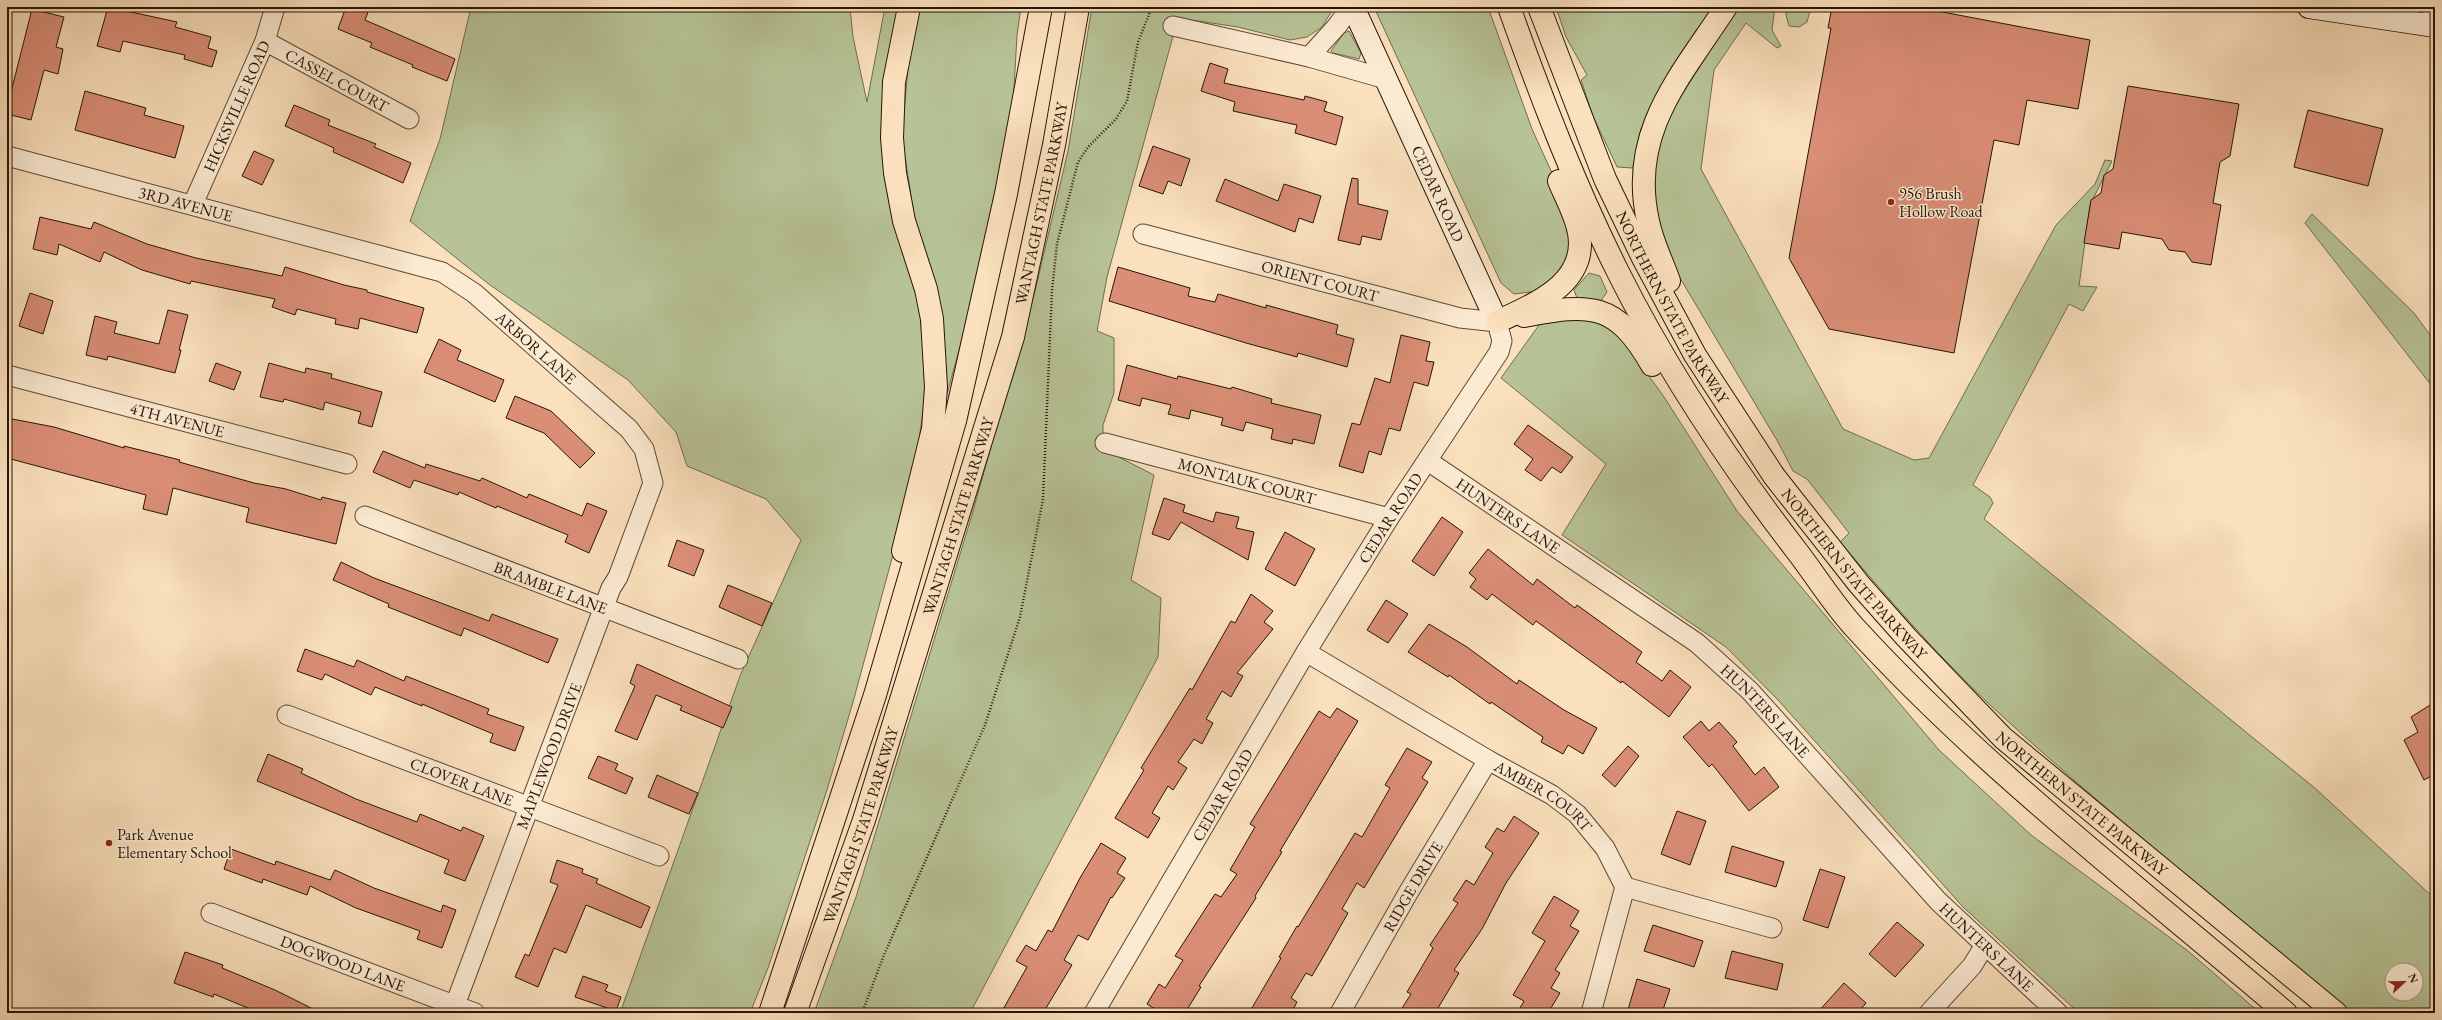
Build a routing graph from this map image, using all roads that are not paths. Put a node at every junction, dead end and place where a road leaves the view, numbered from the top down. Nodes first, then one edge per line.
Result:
1 (274, 7) edge
2 (909, 7) edge
3 (1040, 7) edge
4 (1078, 7) edge
5 (1352, 7) edge
6 (1509, 7) edge
7 (1539, 7) edge
8 (1726, 7) edge
9 (2309, 7) edge
10 (2429, 19) edge
11 (1173, 26) dead end
12 (265, 41) junction
13 (1309, 57) junction
14 (1527, 59) junction
15 (1386, 79) junction
16 (409, 119) dead end
17 (7, 156) edge
18 (193, 204) junction
19 (1142, 234) dead end
20 (365, 251) joint
21 (1498, 322) junction
22 (1695, 355) junction
23 (7, 375) edge
24 (1717, 442) junction
25 (1105, 443) dead end
26 (1428, 461) junction
27 (346, 464) dead end
28 (647, 500) joint
29 (364, 516) dead end
30 (1389, 518) junction
31 (605, 608) junction
32 (1306, 652) junction
33 (738, 659) dead end
34 (875, 695) junction
35 (288, 715) dead end
36 (1488, 760) junction
37 (530, 807) junction
38 (659, 856) dead end
39 (1625, 887) junction
40 (211, 913) dead end
41 (1772, 928) dead end
42 (1985, 945) junction
43 (454, 1009) edge
44 (475, 1013) edge
45 (770, 1013) edge
46 (796, 1013) edge
47 (1094, 1013) edge
48 (1340, 1013) edge
49 (1591, 1013) edge
50 (1929, 1013) edge
51 (2058, 1013) edge
52 (2286, 1013) edge
53 (2336, 1013) edge

1 - 12 street, HICKSVILLE ROAD
2 - 34 highway
3 - 34 highway, WANTAGH STATE PARKWAY
4 - 46 highway, WANTAGH STATE PARKWAY
5 - 13 street
5 - 15 street, CEDAR ROAD
6 - 14 highway, NORTHERN STATE PARKWAY
7 - 22 highway, NORTHERN STATE PARKWAY
8 - 22 highway
9 - 10 street
11 - 13 street
12 - 16 street, CASSEL COURT
12 - 18 street, HICKSVILLE ROAD
13 - 15 street
14 - 21 highway
14 - 24 highway, NORTHERN STATE PARKWAY
15 - 21 street, CEDAR ROAD
17 - 18 street, 3RD AVENUE
18 - 20 street, 3RD AVENUE
19 - 21 street, ORIENT COURT
20 - 28 street, ARBOR LANE
21 - 24 highway
21 - 26 street, CEDAR ROAD
22 - 53 highway, NORTHERN STATE PARKWAY
23 - 27 street, 4TH AVENUE
24 - 52 highway, NORTHERN STATE PARKWAY
25 - 30 street, MONTAUK COURT
26 - 30 street, CEDAR ROAD
26 - 42 street, HUNTERS LANE
28 - 31 street, MAPLEWOOD DRIVE
29 - 31 street, BRAMBLE LANE
30 - 32 street, CEDAR ROAD
31 - 33 street, BRAMBLE LANE
31 - 37 street, MAPLEWOOD DRIVE
32 - 36 street, AMBER COURT
32 - 47 street, CEDAR ROAD
34 - 45 highway, WANTAGH STATE PARKWAY
35 - 37 street, CLOVER LANE
36 - 39 street, AMBER COURT
36 - 48 street, RIDGE DRIVE
37 - 38 street, CLOVER LANE
37 - 43 street, MAPLEWOOD DRIVE
39 - 41 street
39 - 49 street
40 - 43 street, DOGWOOD LANE
42 - 50 street
42 - 51 street, HUNTERS LANE
43 - 44 street, DOGWOOD LANE

